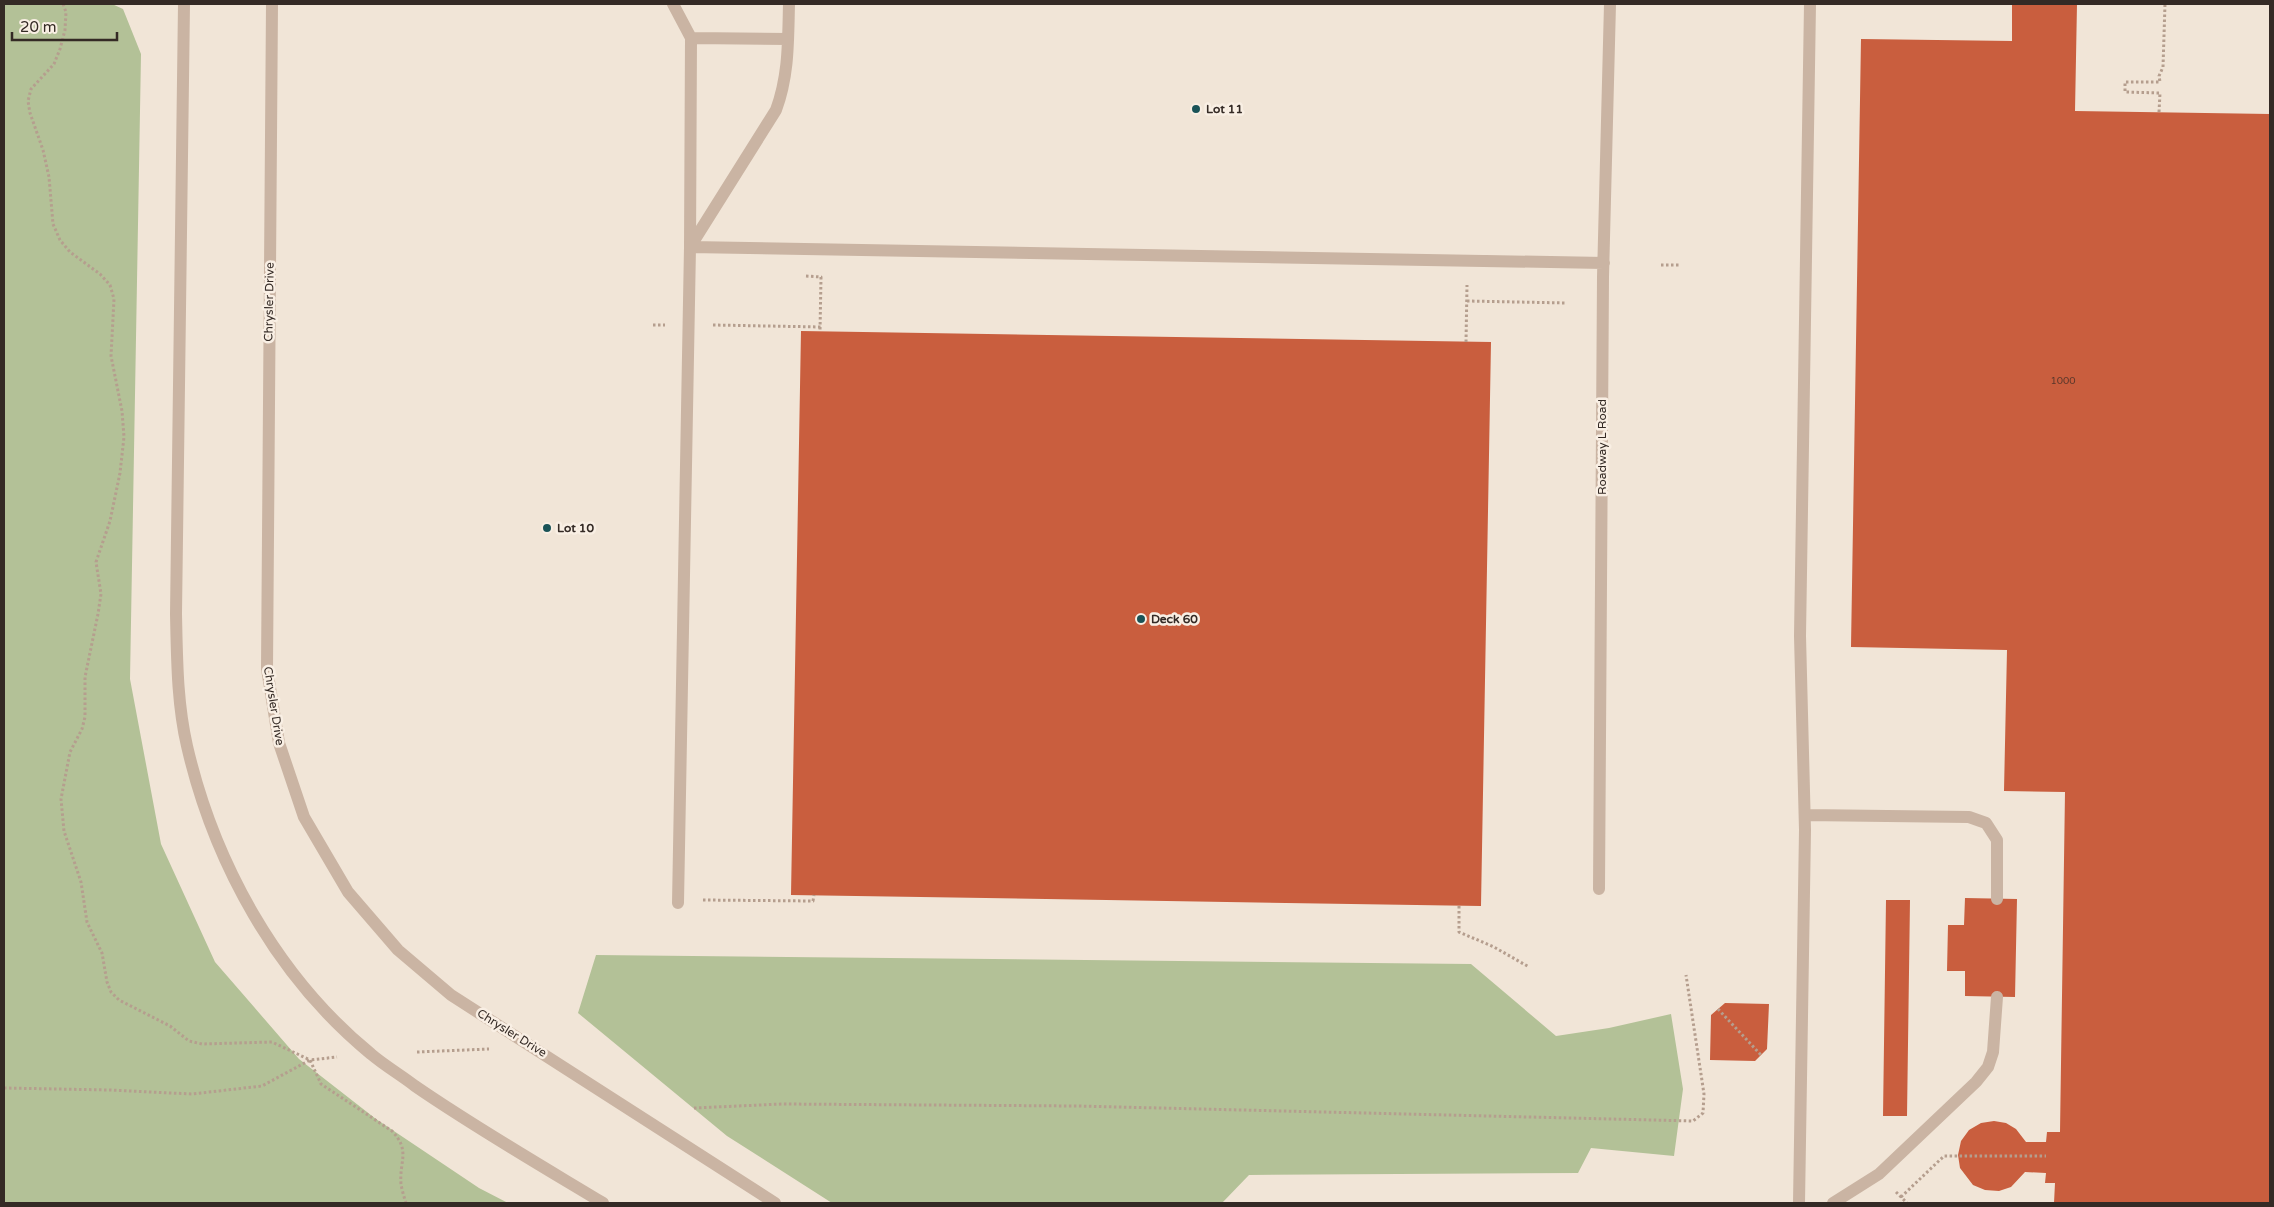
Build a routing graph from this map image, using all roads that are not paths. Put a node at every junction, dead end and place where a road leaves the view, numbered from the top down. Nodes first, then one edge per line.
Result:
1 (184, 4) edge
2 (272, 4) edge
3 (673, 4) edge
4 (789, 4) edge
5 (1610, 4) edge
6 (1810, 4) edge
7 (691, 38) junction
8 (788, 40) junction
9 (690, 247) junction
10 (1604, 263) junction
11 (1805, 815) junction
12 (1599, 890) dead end
13 (1997, 899) dead end
14 (678, 903) dead end
15 (1996, 997) dead end
16 (603, 1203) edge
17 (774, 1203) edge
18 (1799, 1203) edge
19 (1833, 1203) edge

1 - 16 street
2 - 17 street, Chrysler Drive
3 - 7 street
4 - 8 street
5 - 10 street, Roadway L Road
6 - 11 street
7 - 8 street
7 - 9 street
8 - 9 street
9 - 10 street
9 - 14 street
10 - 12 street, Roadway L Road
11 - 13 street
11 - 18 street
15 - 19 street

